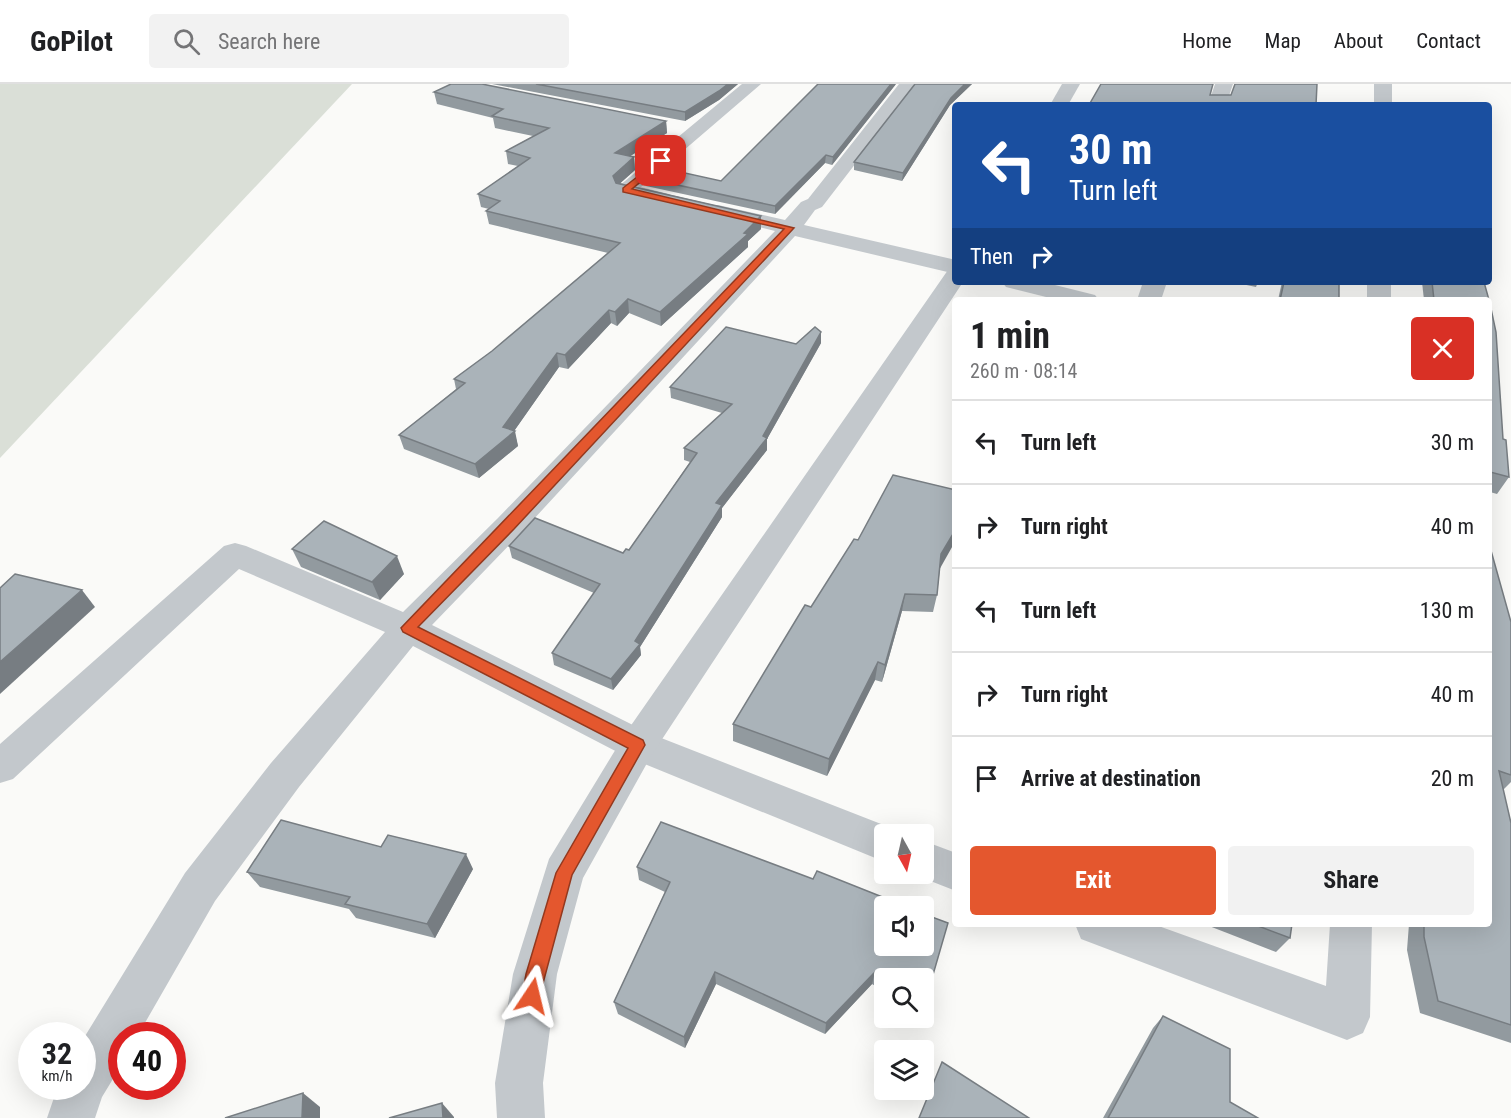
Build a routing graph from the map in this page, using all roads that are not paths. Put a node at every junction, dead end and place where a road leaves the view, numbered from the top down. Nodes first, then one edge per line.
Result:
1 (752, 84) edge
2 (908, 84) edge
3 (1071, 84) edge
4 (1224, 84) edge
5 (1383, 84) edge
6 (1061, 102) edge
7 (1217, 102) edge
8 (1383, 102) edge
9 (673, 127) dead end
10 (696, 131) junction
11 (681, 203) edge
12 (702, 208) edge
13 (790, 228) junction
14 (952, 266) edge
15 (952, 281) edge
16 (1026, 285) edge
17 (1075, 297) edge
18 (408, 628) junction
19 (638, 745) junction
20 (0, 767) edge
21 (874, 840) edge
22 (1104, 927) edge
23 (1351, 927) edge
24 (96, 1062) edge
25 (77, 1100) edge
26 (71, 1118) edge
27 (521, 1118) edge

1 - 10 street
2 - 13 street
3 - 6 street
4 - 7 street
5 - 8 street
9 - 10 street
10 - 11 street
12 - 13 street
13 - 14 street
13 - 18 street
15 - 19 street
16 - 17 street
18 - 19 street
18 - 20 street
18 - 24 street
19 - 21 street
19 - 27 street
22 - 23 street
25 - 26 street

